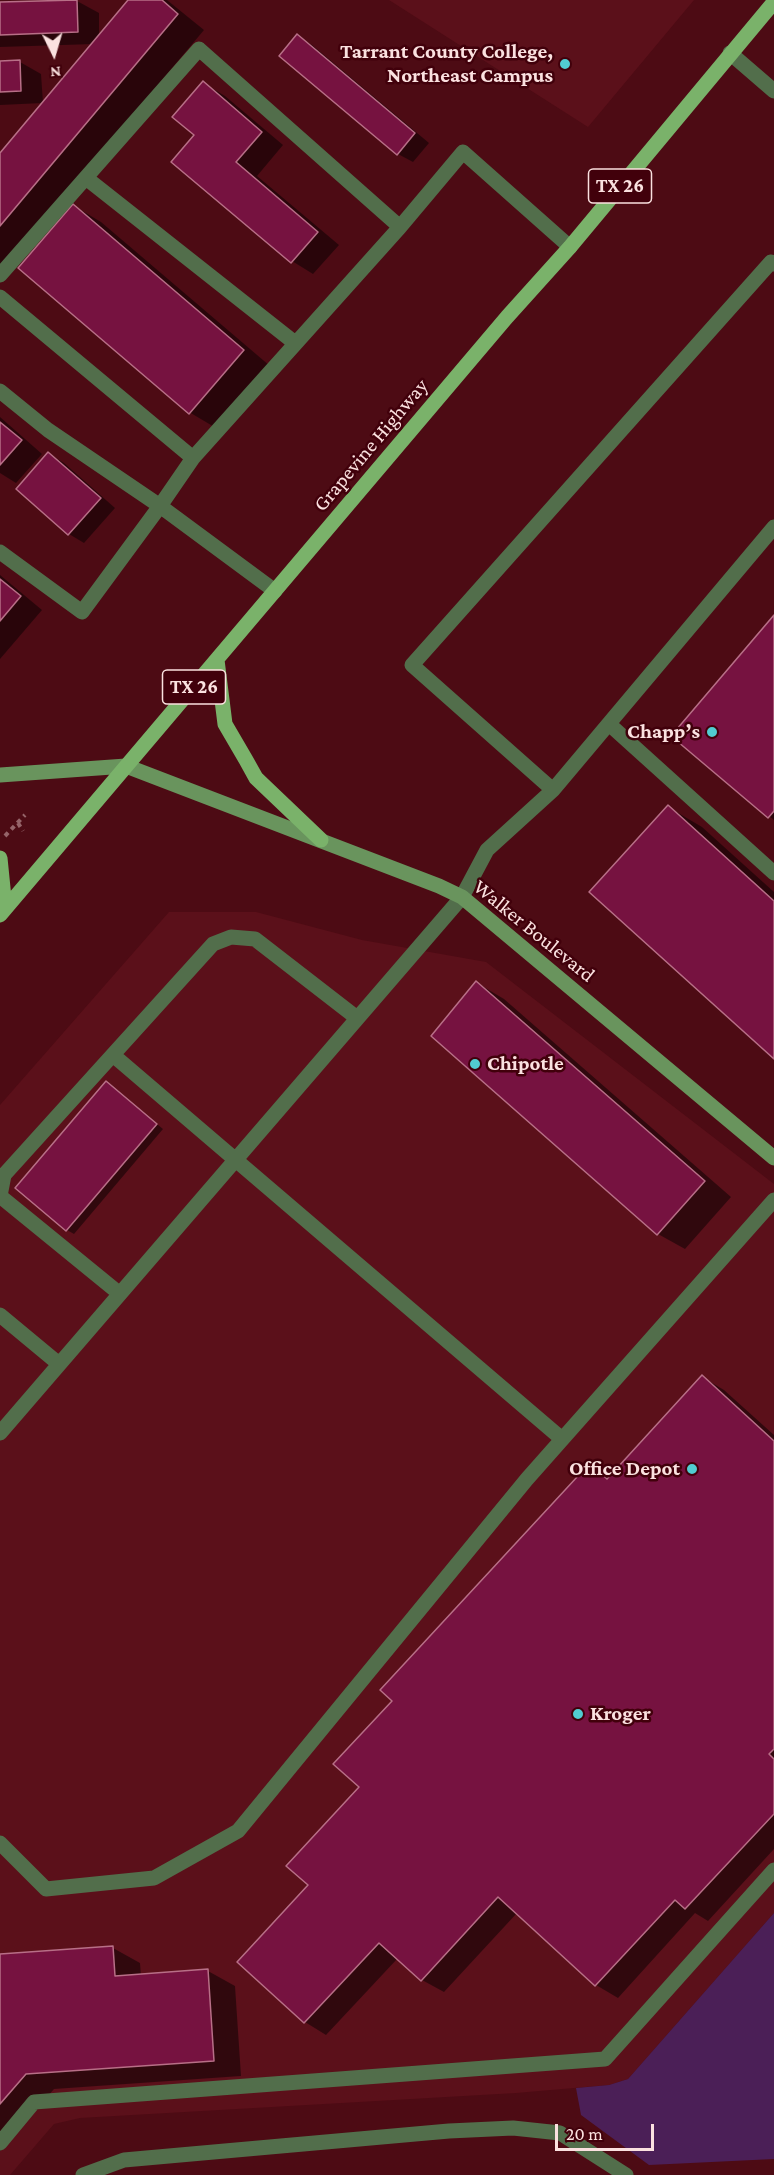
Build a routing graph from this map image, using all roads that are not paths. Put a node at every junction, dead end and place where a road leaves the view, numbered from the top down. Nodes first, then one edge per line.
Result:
1 (774, 2) edge
2 (730, 53) junction
3 (774, 91) edge
4 (86, 178) junction
5 (400, 226) junction
6 (570, 247) junction
7 (774, 264) edge
8 (0, 276) edge
9 (0, 297) edge
10 (295, 343) junction
11 (0, 391) edge
12 (193, 458) junction
13 (160, 506) junction
14 (774, 528) edge
15 (0, 552) edge
16 (275, 591) junction
17 (217, 660) junction
18 (609, 724) junction
19 (126, 766) junction
20 (0, 775) edge
21 (553, 790) junction
22 (321, 840) junction
23 (0, 858) edge
24 (774, 871) edge
25 (462, 897) junction
26 (3, 911) edge
27 (357, 1018) junction
28 (113, 1055) junction
29 (774, 1158) edge
30 (236, 1160) junction
31 (0, 1196) edge
32 (774, 1200) edge
33 (120, 1294) junction
34 (0, 1315) edge
35 (59, 1364) junction
36 (3, 1424) edge
37 (562, 1439) junction
38 (0, 1843) edge
39 (774, 1870) edge
40 (0, 2143) edge
41 (83, 2175) edge
42 (626, 2175) edge

1 - 2 main road, Grapevine Highway / TX 26
2 - 3 street
2 - 6 main road, Grapevine Highway / TX 26
4 - 5 street
4 - 8 street
4 - 10 street
5 - 6 street
5 - 10 street
6 - 16 main road, Grapevine Highway / TX 26
7 - 21 street
9 - 12 street
10 - 12 street
11 - 13 street
12 - 13 street
13 - 15 street
13 - 16 street
14 - 18 street
16 - 17 main road, Grapevine Highway / TX 26
17 - 19 main road, Grapevine Highway / TX 26
17 - 22 main road
18 - 21 street
18 - 24 street
19 - 20 street
19 - 22 street, Walker Boulevard
19 - 26 main road, Grapevine Highway / TX 26
21 - 25 street
22 - 25 street, Walker Boulevard
23 - 26 main road
25 - 27 street
25 - 29 street, Walker Boulevard
27 - 28 street
27 - 30 street
28 - 30 street
28 - 31 street
30 - 33 street
30 - 37 street
31 - 33 street
32 - 37 street
33 - 35 street
34 - 35 street
35 - 36 street
37 - 38 street
39 - 40 street
41 - 42 street

